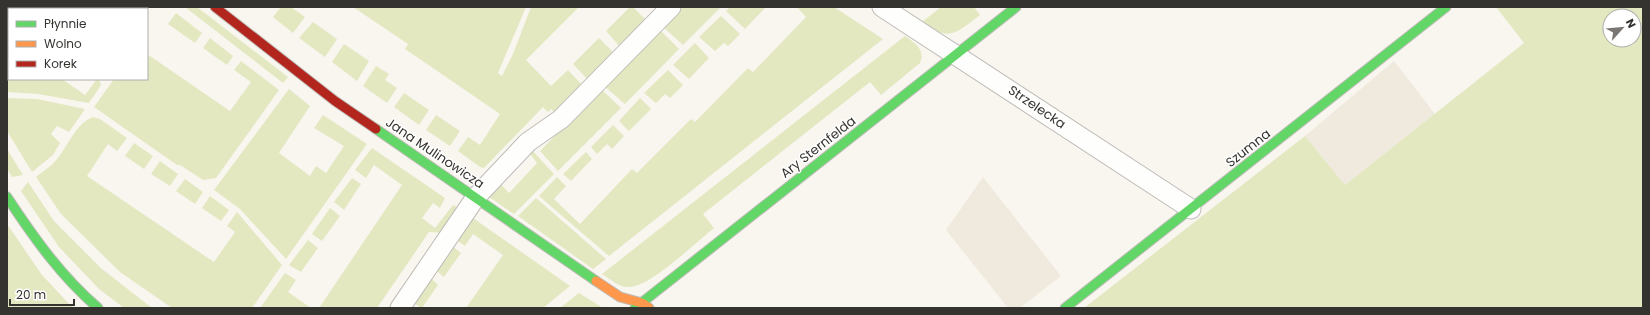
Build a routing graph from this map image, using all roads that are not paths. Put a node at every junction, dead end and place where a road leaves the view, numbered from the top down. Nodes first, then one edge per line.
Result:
1 (215, 7) edge
2 (671, 7) edge
3 (882, 7) edge
4 (1016, 7) edge
5 (1446, 7) edge
6 (956, 54) junction
7 (7, 196) edge
8 (476, 197) junction
9 (1191, 209) junction
10 (642, 306) edge
11 (98, 308) edge
12 (400, 308) edge
13 (1066, 308) edge

1 - 8 street, Jana Mulinowicza
2 - 8 street
3 - 6 street, Strzelecka
4 - 6 street, Ary Sternfelda
5 - 9 street, Szumna
6 - 9 street, Strzelecka
6 - 10 street, Ary Sternfelda
7 - 11 street
8 - 10 street, Jana Mulinowicza
8 - 12 street
9 - 13 street, Szumna

